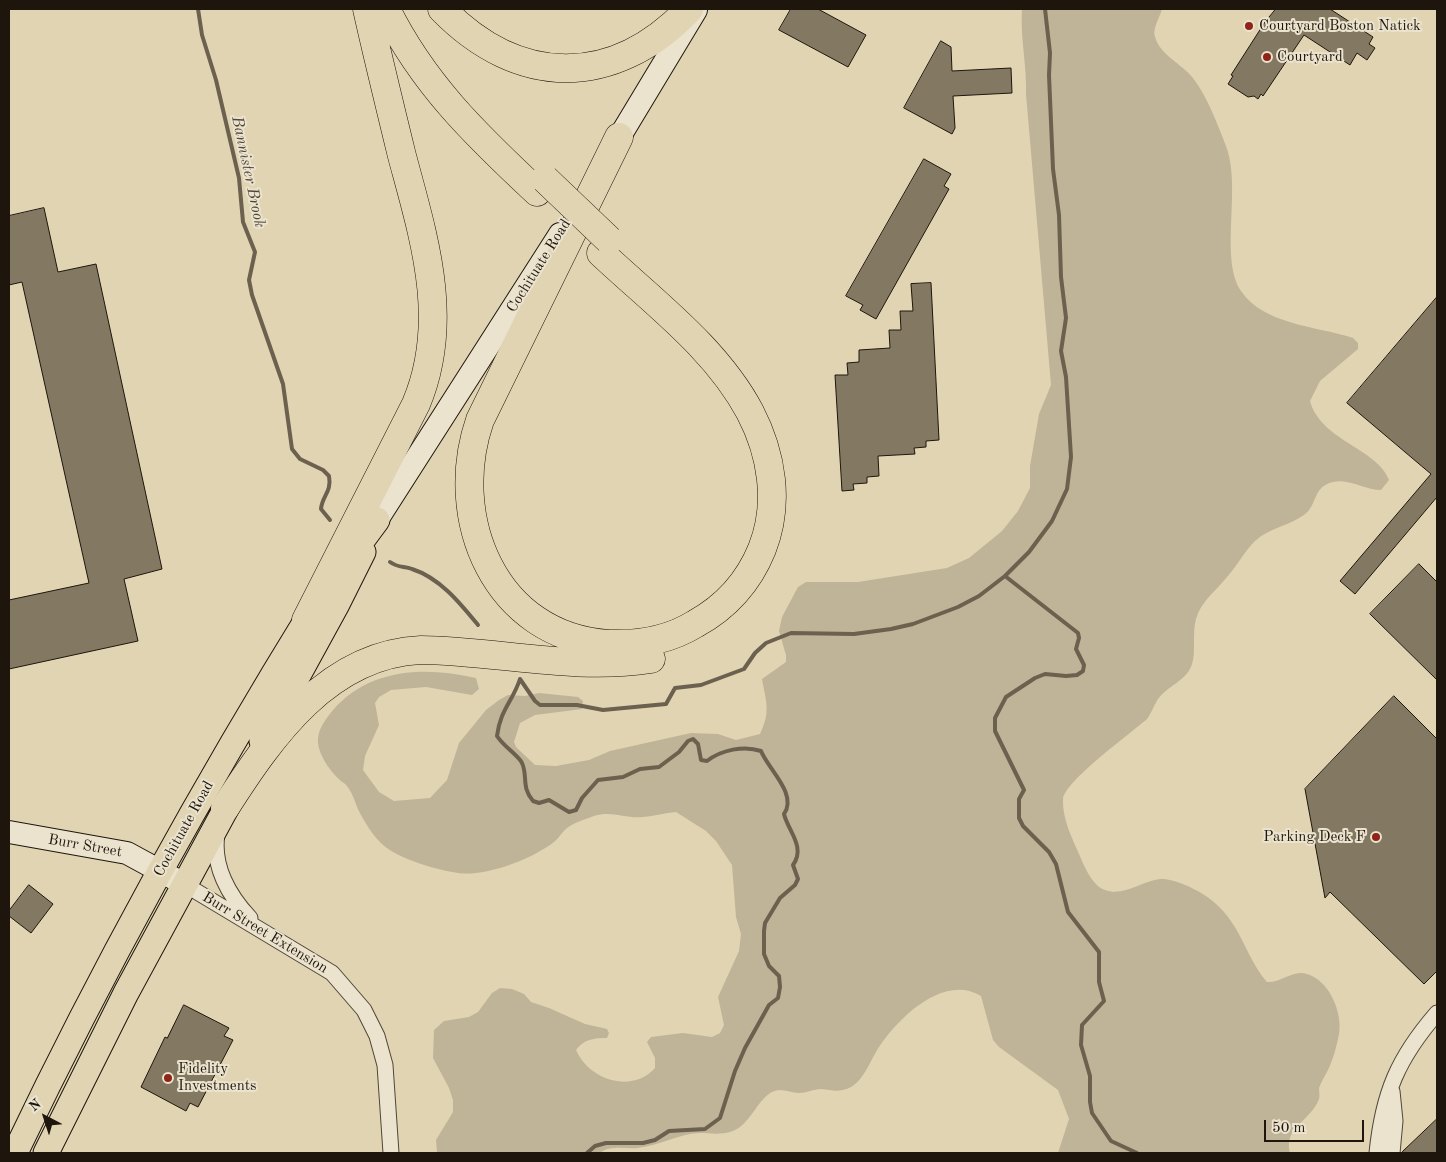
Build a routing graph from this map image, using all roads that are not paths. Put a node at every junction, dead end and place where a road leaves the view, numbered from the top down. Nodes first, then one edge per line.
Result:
1 (367, 9) edge
2 (386, 9) edge
3 (403, 9) edge
4 (442, 9) edge
5 (688, 9) edge
6 (696, 9) edge
7 (619, 137) junction
8 (541, 185) junction
9 (605, 247) junction
10 (377, 520) junction
11 (306, 620) junction
12 (225, 808) junction
13 (9, 832) edge
14 (161, 870) junction
15 (184, 884) junction
16 (266, 933) junction
17 (1437, 1013) edge
18 (1391, 1087) junction
19 (15, 1153) edge
20 (46, 1153) edge
21 (391, 1153) edge
22 (1377, 1153) edge
23 (1392, 1153) edge

1 - 11 highway
2 - 8 highway
3 - 8 highway
4 - 5 highway
6 - 7 main road, Cochituate Road
7 - 9 highway
7 - 10 main road, Cochituate Road
8 - 9 highway, bridge
9 - 12 highway
10 - 11 main road, Cochituate Road
10 - 12 main road, Cochituate Road
11 - 14 main road, Cochituate Road
12 - 15 main road, Cochituate Road
12 - 16 street
13 - 14 main road, Burr Street
14 - 15 main road, Burr Street
14 - 19 main road, Cochituate Road
15 - 16 street, Burr Street Extension
15 - 20 main road, Cochituate Road
16 - 21 street, Burr Street Extension
17 - 18 street
18 - 22 street
18 - 23 street

